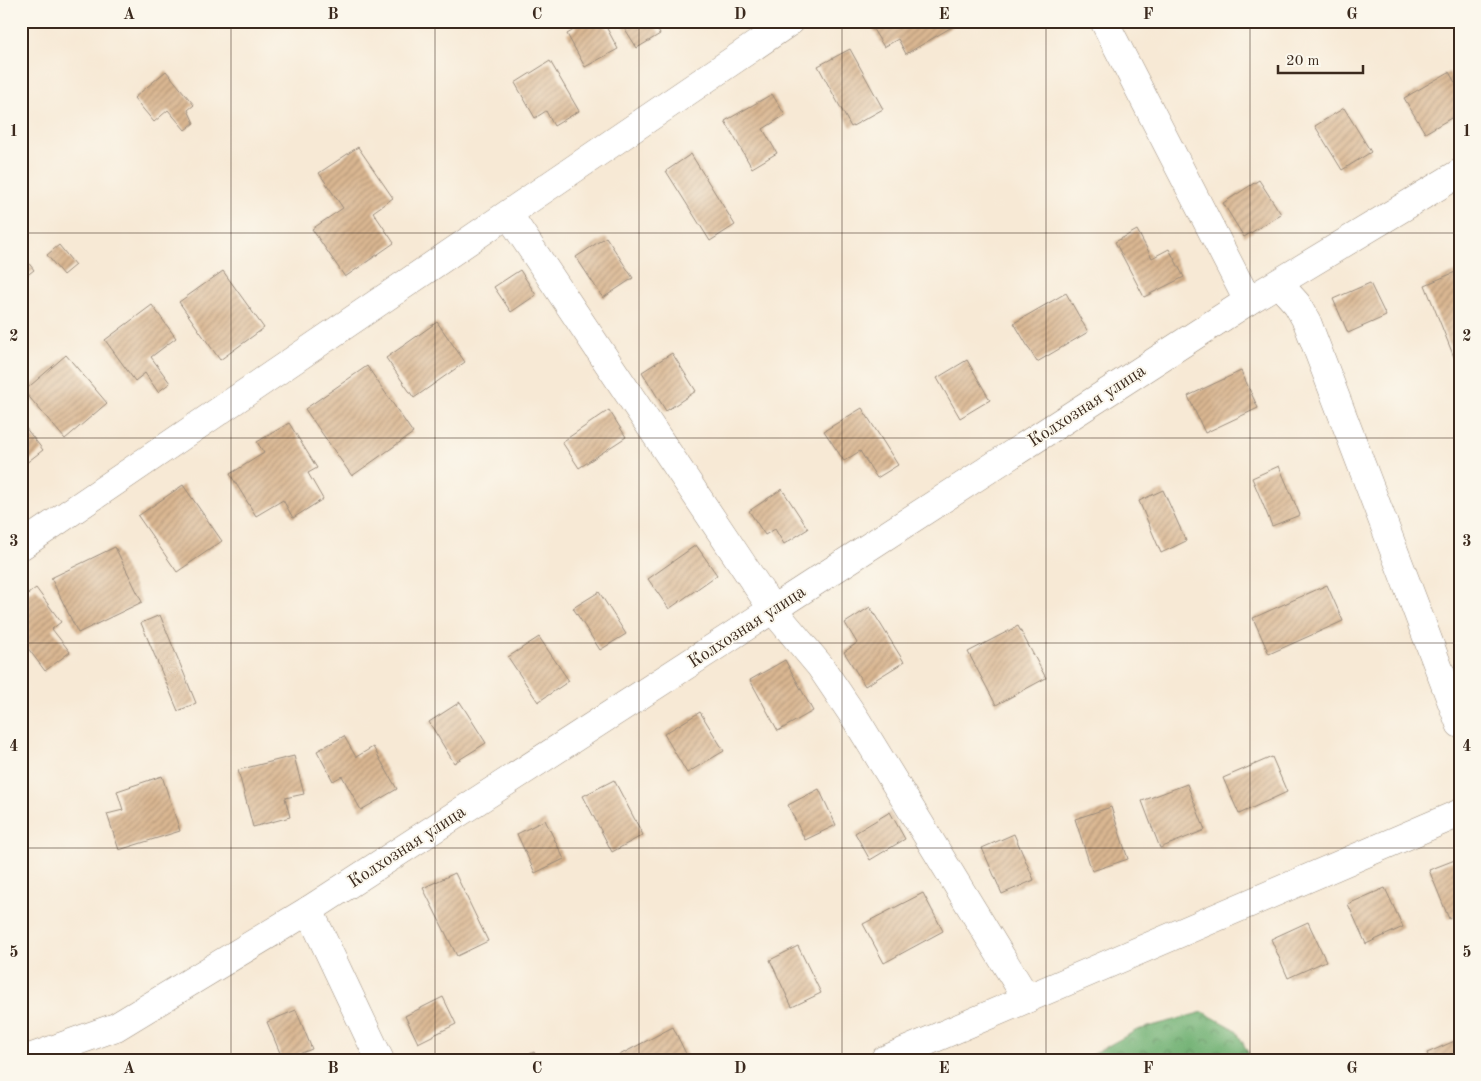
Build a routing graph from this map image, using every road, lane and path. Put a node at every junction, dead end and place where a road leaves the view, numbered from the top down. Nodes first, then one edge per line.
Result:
1 (791, 21) edge
2 (1104, 21) edge
3 (1460, 173) edge
4 (509, 215) junction
5 (1279, 284) junction
6 (1248, 301) junction
7 (21, 546) edge
8 (773, 610) junction
9 (1460, 724) edge
10 (1460, 813) edge
11 (310, 910) junction
12 (1027, 998) junction
13 (24, 1060) edge
14 (380, 1060) edge
15 (884, 1060) edge

1 - 4 street
2 - 6 street
3 - 5 street, Колхозная улица
4 - 7 street
4 - 8 street
5 - 6 street, Колхозная улица
5 - 9 street
6 - 8 street, Колхозная улица
8 - 11 street, Колхозная улица
8 - 12 street
10 - 12 street
11 - 13 street, Колхозная улица
11 - 14 street
12 - 15 street

